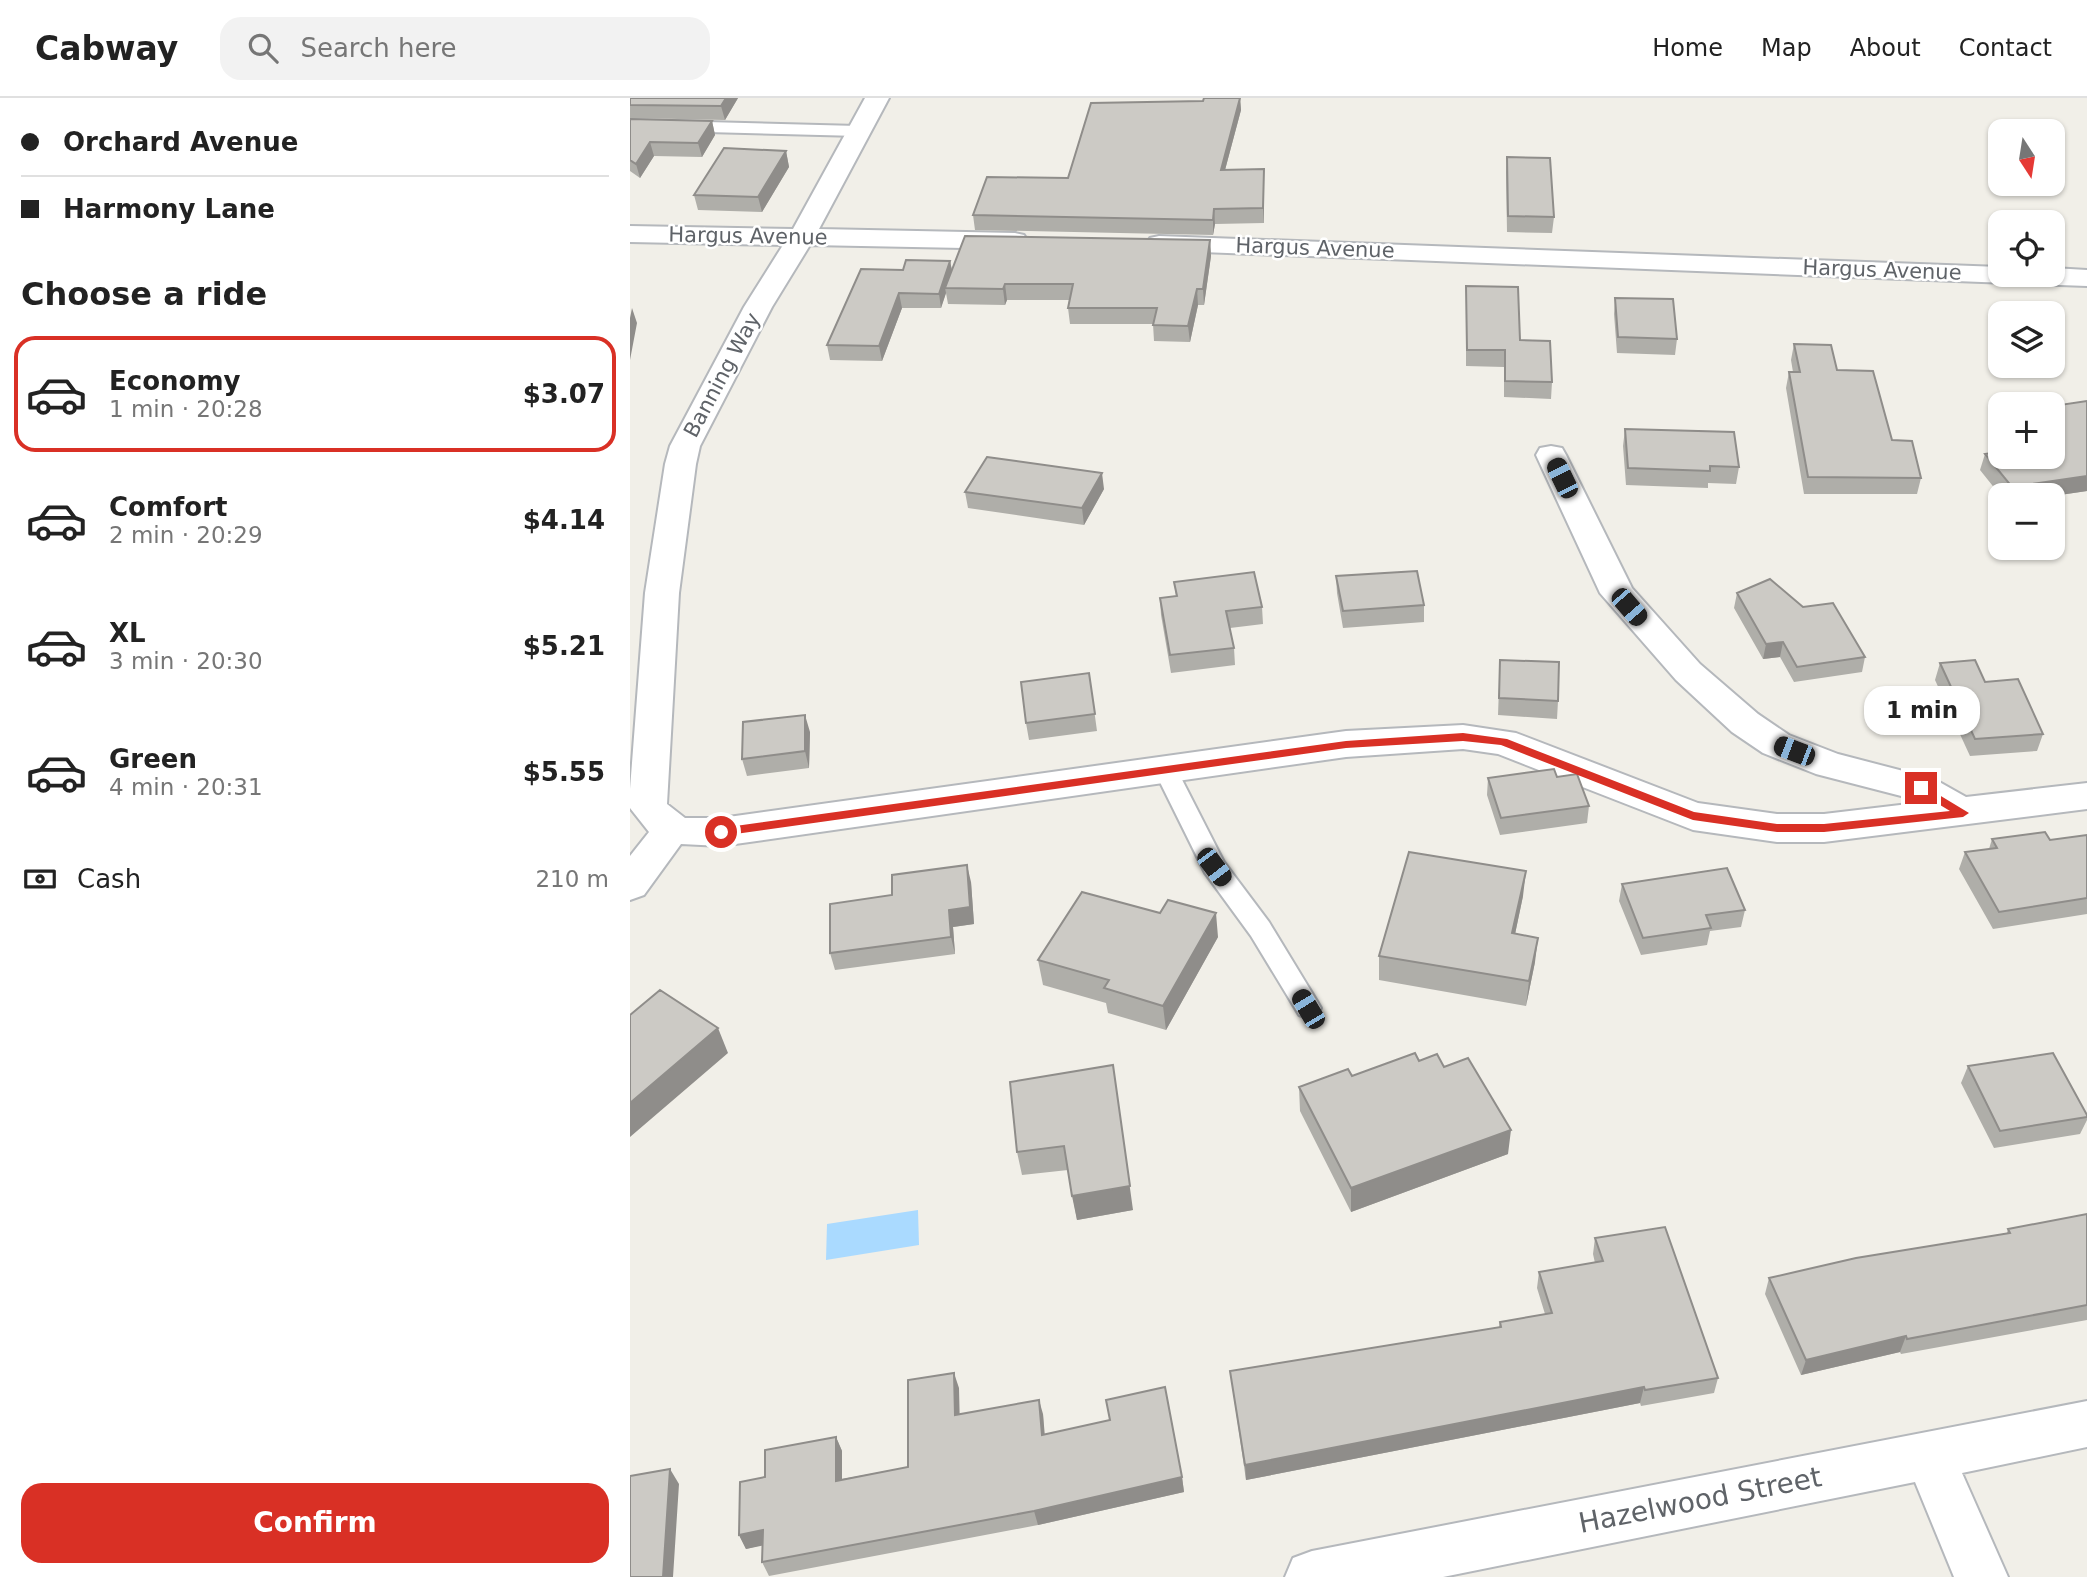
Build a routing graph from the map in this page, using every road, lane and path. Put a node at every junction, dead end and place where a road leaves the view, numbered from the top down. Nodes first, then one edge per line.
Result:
1 (877, 98) edge
2 (630, 125) edge
3 (858, 131) junction
4 (630, 234) edge
5 (802, 236) junction
6 (1038, 241) edge
7 (1135, 243) edge
8 (1988, 275) edge
9 (2065, 277) edge
10 (2087, 278) edge
11 (1551, 455) dead end
12 (1166, 768) junction
13 (2087, 796) edge
14 (1963, 813) junction
15 (660, 817) junction
16 (630, 885) edge
17 (1308, 1009) dead end
18 (2087, 1424) edge
19 (1929, 1455) junction
20 (1337, 1574) edge
21 (1981, 1577) edge

1 - 3 street, Banning Way
2 - 3 lane
3 - 5 street, Banning Way
4 - 5 street, Hargus Avenue
5 - 6 street, Hargus Avenue
5 - 15 street, Banning Way
7 - 8 street, Hargus Avenue
9 - 10 street
11 - 14 street
12 - 14 street
12 - 15 street
12 - 17 lane
13 - 14 street
15 - 16 street
18 - 19 street, Hazelwood Street
19 - 20 street, Hazelwood Street
19 - 21 street

